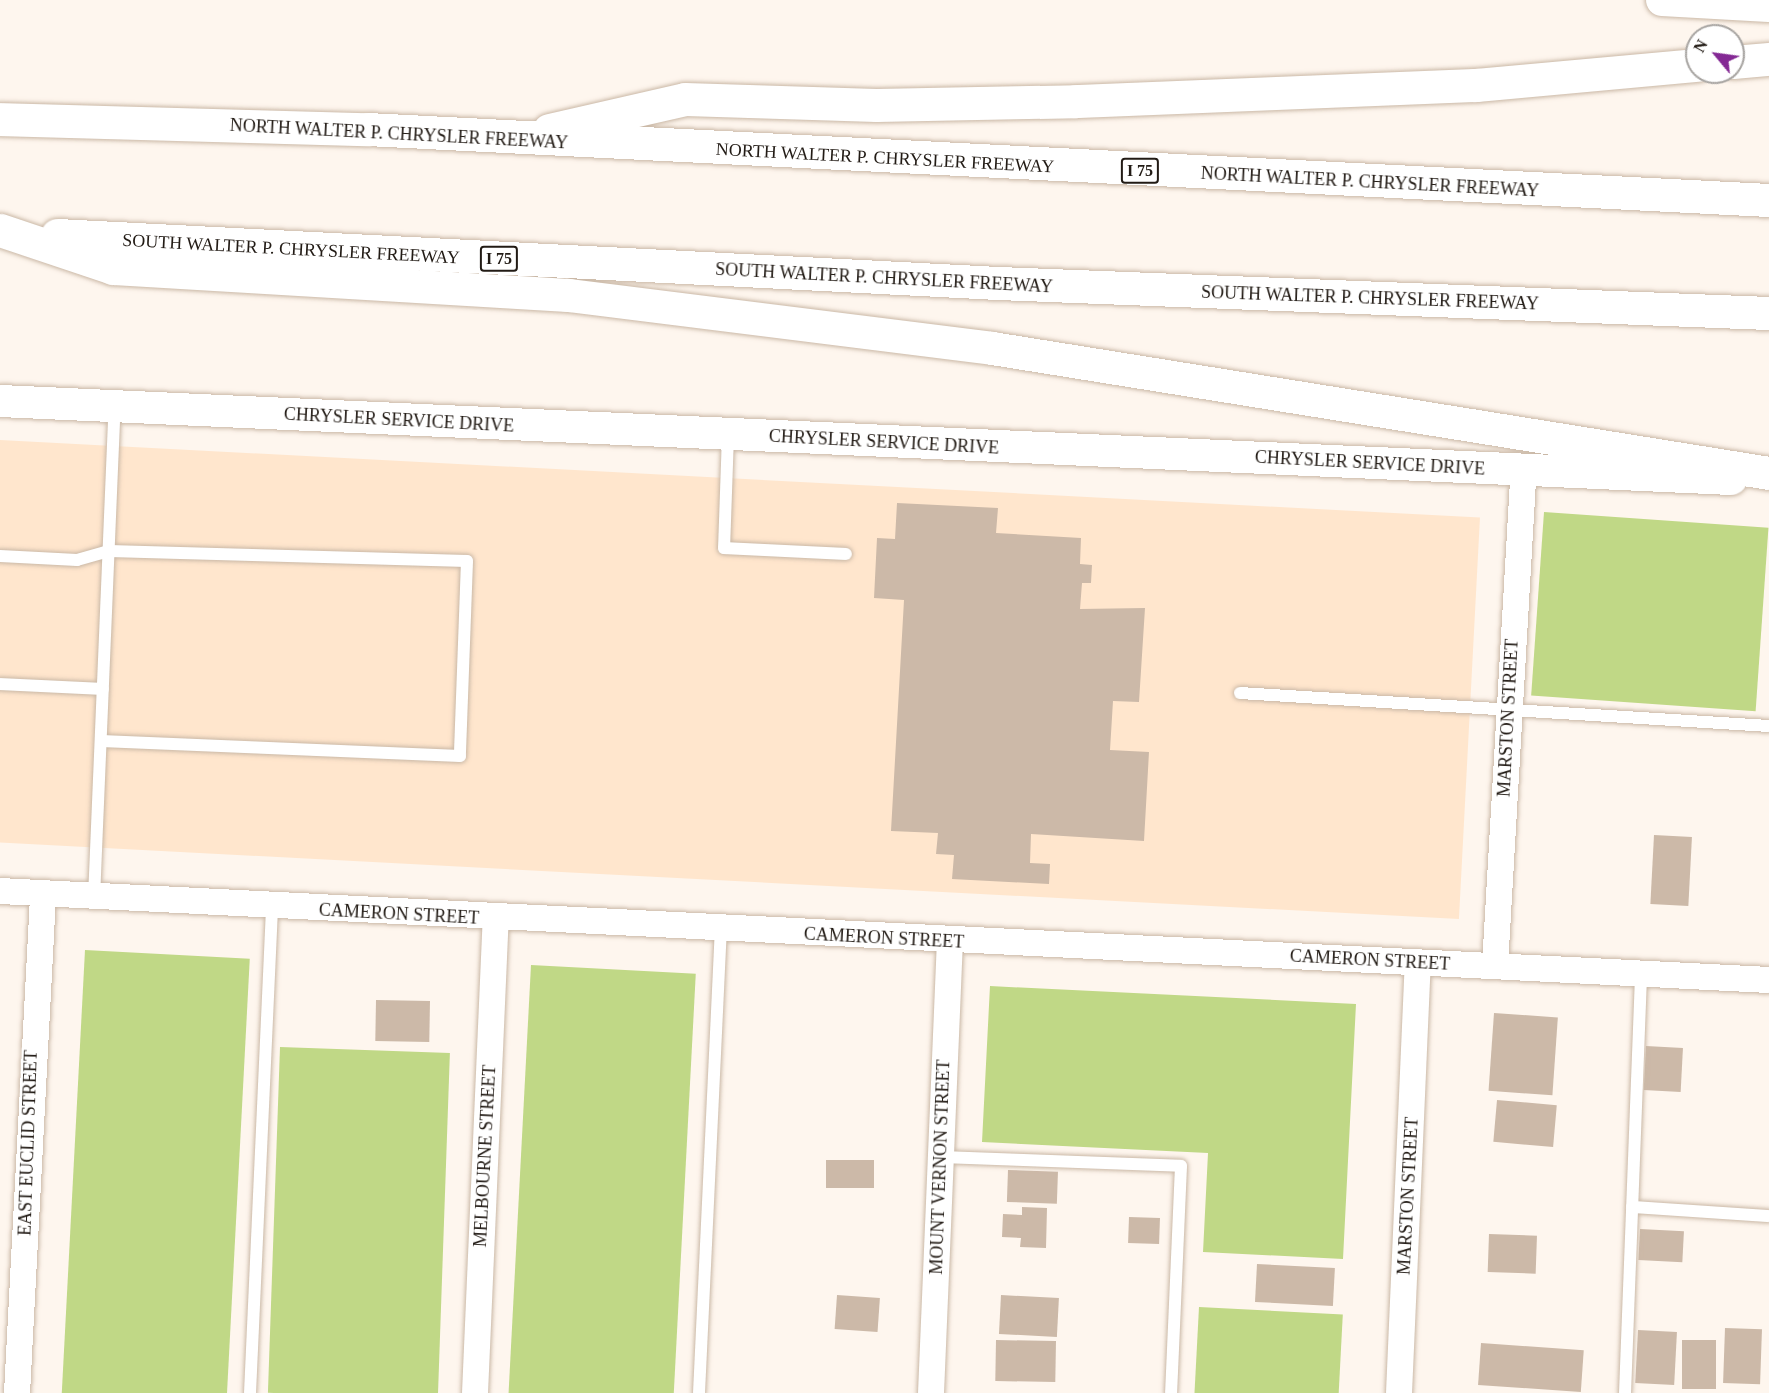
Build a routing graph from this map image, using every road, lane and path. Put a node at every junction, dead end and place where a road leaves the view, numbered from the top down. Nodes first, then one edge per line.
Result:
1 (1662, 0) edge
2 (1769, 6) edge
3 (1769, 59) edge
4 (1745, 61) edge
5 (1685, 66) edge
6 (0, 119) edge
7 (512, 139) junction
8 (1769, 200) edge
9 (0, 230) edge
10 (1769, 314) edge
11 (0, 401) edge
12 (116, 407) junction
13 (728, 435) junction
14 (1524, 470) junction
15 (1769, 473) edge
16 (1769, 480) edge
17 (109, 550) junction
18 (846, 554) dead end
19 (0, 556) edge
20 (0, 684) edge
21 (103, 689) junction
22 (1240, 693) dead end
23 (1509, 708) junction
24 (1769, 726) edge
25 (101, 741) junction
26 (0, 891) edge
27 (43, 894) junction
28 (94, 898) junction
29 (272, 908) junction
30 (496, 919) junction
31 (721, 930) junction
32 (950, 941) junction
33 (1418, 963) junction
34 (1495, 966) junction
35 (1641, 974) junction
36 (1769, 980) edge
37 (941, 1157) junction
38 (1632, 1207) junction
39 (1769, 1216) edge
40 (17, 1393) edge
41 (250, 1393) edge
42 (475, 1393) edge
43 (699, 1393) edge
44 (931, 1393) edge
45 (1171, 1393) edge
46 (1399, 1393) edge
47 (1625, 1393) edge

1 - 2 street
3 - 4 highway
5 - 7 highway
6 - 7 highway, NORTH WALTER P. CHRYSLER FREEWAY / I 75
7 - 8 highway, NORTH WALTER P. CHRYSLER FREEWAY / I 75
9 - 10 highway, SOUTH WALTER P. CHRYSLER FREEWAY / I 75
9 - 15 highway
11 - 12 street, CHRYSLER SERVICE DRIVE
12 - 13 street, CHRYSLER SERVICE DRIVE
12 - 17 lane
13 - 14 street, CHRYSLER SERVICE DRIVE
13 - 18 lane
14 - 16 street, CHRYSLER SERVICE DRIVE
14 - 23 street, MARSTON STREET
17 - 19 lane
17 - 21 lane
17 - 25 lane
20 - 21 lane
21 - 25 lane
22 - 23 lane
23 - 24 lane
23 - 34 street, MARSTON STREET
25 - 28 lane
26 - 27 street, CAMERON STREET
27 - 28 street, CAMERON STREET
27 - 40 street, EAST EUCLID STREET
28 - 29 street, CAMERON STREET
29 - 30 street, CAMERON STREET
29 - 41 lane
30 - 31 street, CAMERON STREET
30 - 42 street, MELBOURNE STREET
31 - 32 street, CAMERON STREET
31 - 43 lane
32 - 33 street, CAMERON STREET
32 - 37 street, MOUNT VERNON STREET
33 - 34 street, CAMERON STREET
33 - 46 street, MARSTON STREET
34 - 35 street, CAMERON STREET
35 - 36 street, CAMERON STREET
35 - 38 lane
37 - 44 street, MOUNT VERNON STREET
37 - 45 lane
38 - 39 lane
38 - 47 lane

